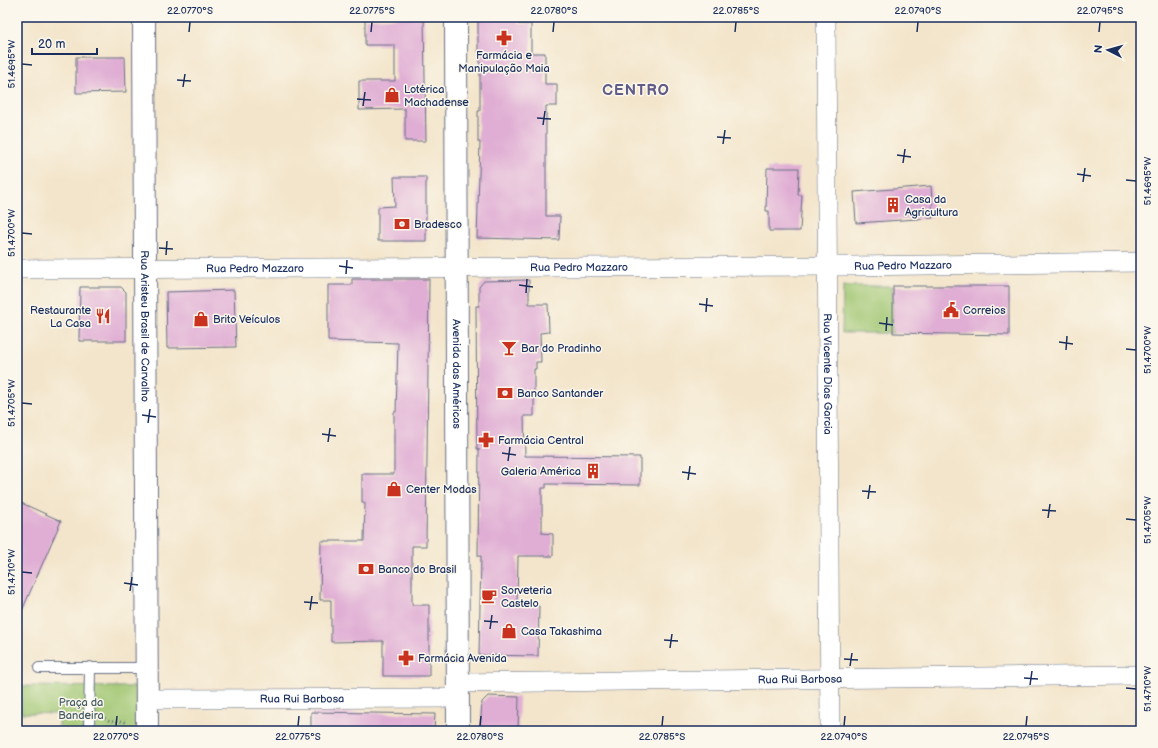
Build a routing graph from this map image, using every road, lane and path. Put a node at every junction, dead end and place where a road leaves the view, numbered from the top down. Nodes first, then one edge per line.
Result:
1 (144, 17) edge
2 (456, 17) edge
3 (826, 17) edge
4 (1141, 262) edge
5 (827, 266) junction
6 (458, 268) junction
7 (17, 269) edge
8 (145, 270) junction
9 (90, 667) junction
10 (38, 668) dead end
11 (146, 668) junction
12 (1141, 676) edge
13 (829, 679) junction
14 (458, 690) junction
15 (146, 699) junction
16 (89, 705) junction
17 (139, 726) edge
18 (89, 731) edge
19 (458, 731) edge
20 (830, 731) edge

1 - 8 street, Rua Aristeu Brasil de Carvalho
2 - 6 street, Avenida das Américas
3 - 5 street, Rua Vicente Dias Garcia
4 - 5 street, Rua Pedro Mazzaro
5 - 6 street, Rua Pedro Mazzaro
5 - 13 street, Rua Vicente Dias Garcia
6 - 8 street, Rua Pedro Mazzaro
6 - 14 street, Avenida das Américas
7 - 8 street, Rua Pedro Mazzaro
8 - 11 street, Rua Aristeu Brasil de Carvalho
9 - 10 lane
9 - 11 lane
9 - 16 lane
11 - 15 street, Rua Aristeu Brasil de Carvalho
12 - 13 street, Rua Rui Barbosa
13 - 14 street, Rua Rui Barbosa
13 - 20 street, Rua Vicente Dias Garcia
14 - 15 street, Rua Rui Barbosa
14 - 19 street, Avenida das Américas
15 - 17 street, Rua Aristeu Brasil de Carvalho
16 - 17 path
16 - 18 lane

